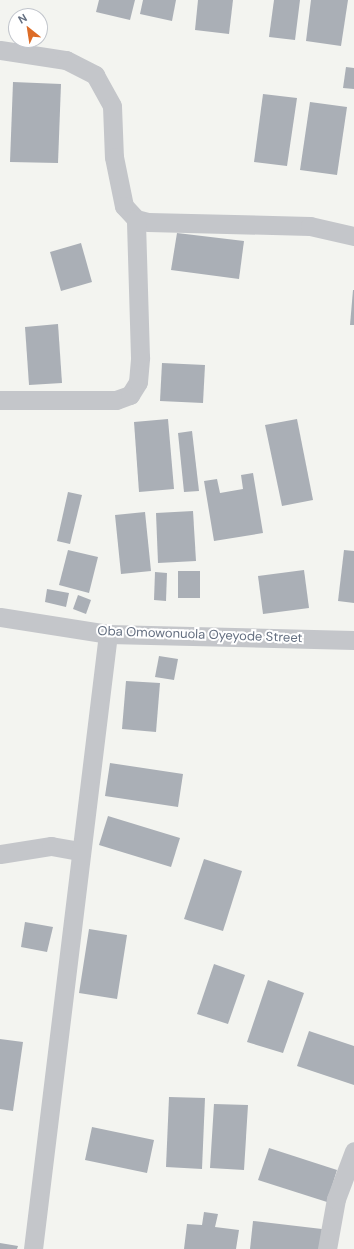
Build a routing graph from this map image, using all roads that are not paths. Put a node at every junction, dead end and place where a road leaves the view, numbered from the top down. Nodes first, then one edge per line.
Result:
1 (0, 50) edge
2 (136, 219) junction
3 (354, 236) edge
4 (0, 400) edge
5 (0, 617) edge
6 (108, 634) junction
7 (354, 640) edge
8 (79, 852) junction
9 (0, 854) edge
10 (354, 1151) edge
11 (350, 1177) edge
12 (33, 1249) edge
13 (327, 1249) edge

1 - 2 street
2 - 3 street
2 - 4 street
5 - 6 street, Oba Omowonuola Oyeyode Street
6 - 7 street, Oba Omowonuola Oyeyode Street
6 - 8 street
8 - 9 street
8 - 12 street
10 - 11 street
11 - 13 street

